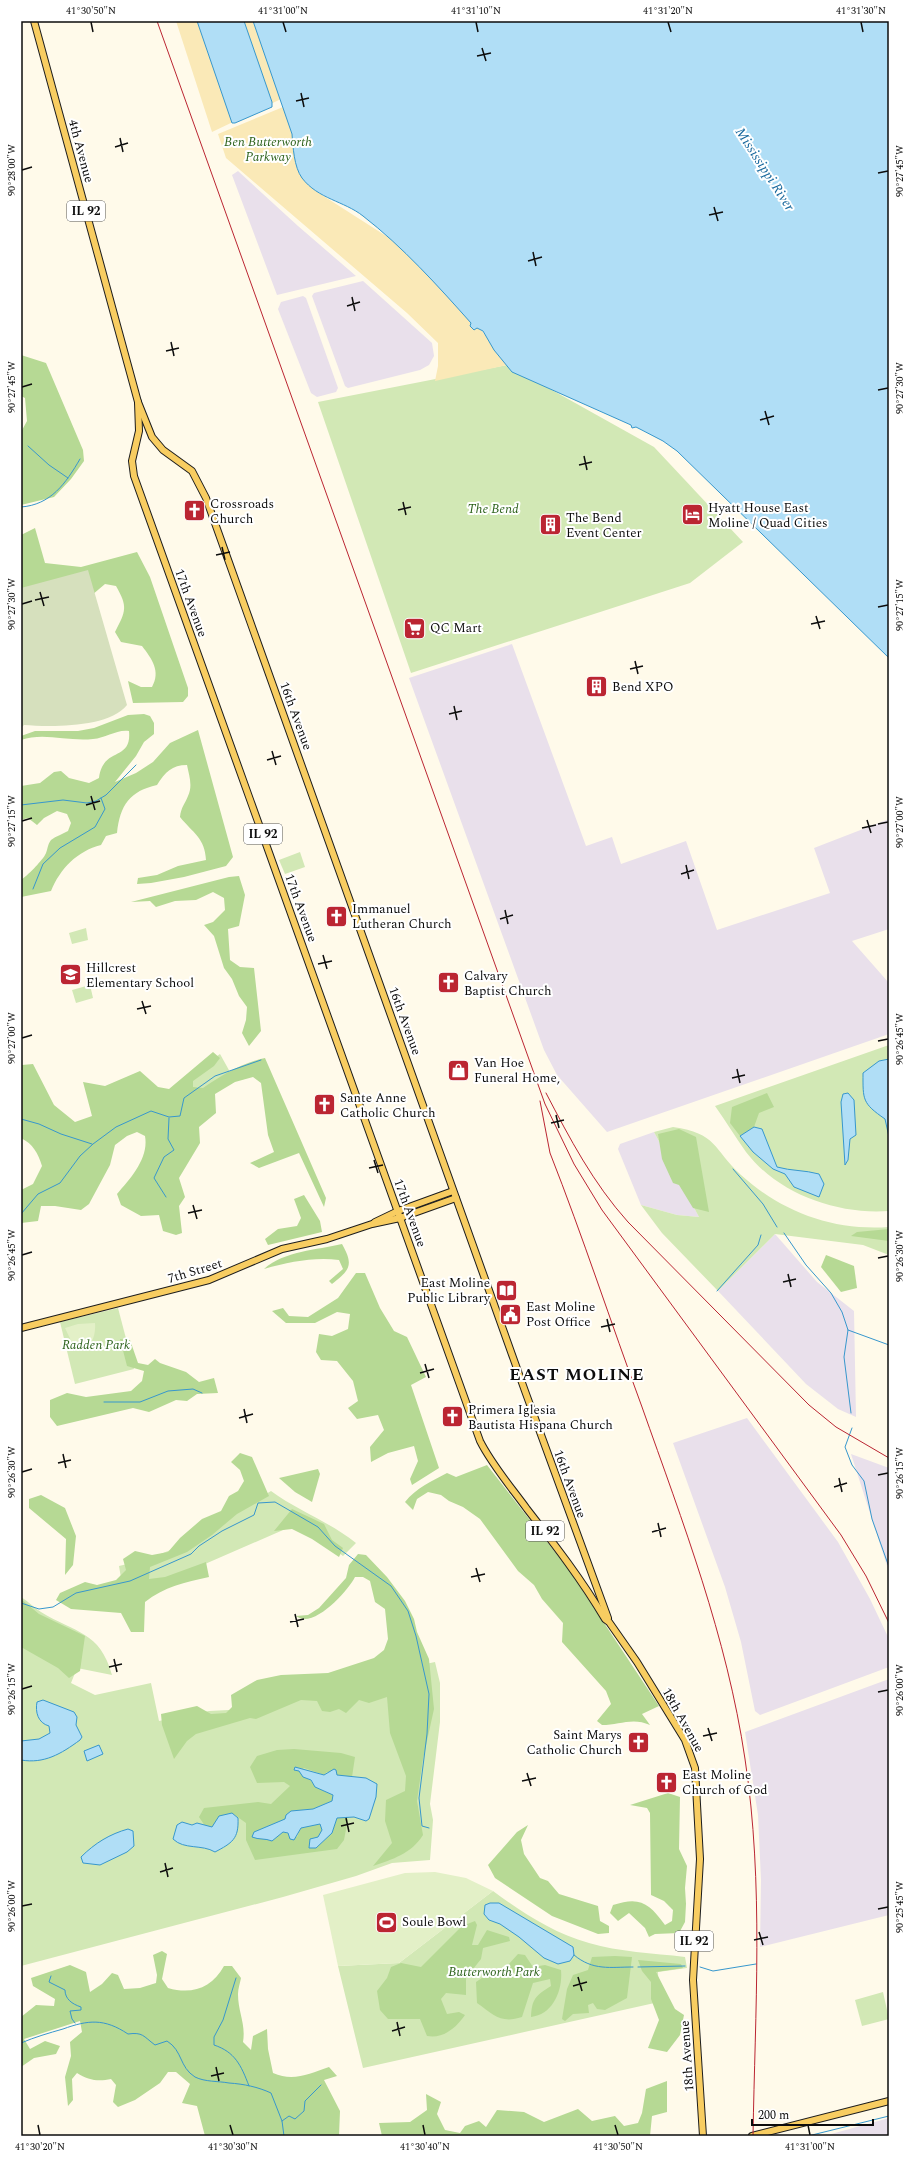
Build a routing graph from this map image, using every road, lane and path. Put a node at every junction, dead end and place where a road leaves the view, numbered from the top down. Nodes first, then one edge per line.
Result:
1 (34, 21) edge
2 (138, 402) junction
3 (157, 443) joint
4 (135, 449) joint
5 (453, 1191) junction
6 (456, 1198) junction
7 (398, 1211) junction
8 (400, 1218) junction
9 (372, 1224) junction
10 (21, 1328) edge
11 (480, 1441) joint
12 (609, 1622) junction
13 (889, 2101) edge
14 (703, 2136) edge
15 (752, 2136) edge

1 - 2 main road, 4th Avenue / IL 92
2 - 3 main road, 4th Avenue / IL 92
2 - 4 main road, 4th Avenue / IL 92
3 - 5 main road, 16th Avenue / IL 92
4 - 7 main road, 17th Avenue / IL 92
5 - 6 main road, 16th Avenue / IL 92
5 - 7 main road, 7th Street
6 - 8 main road, 7th Street
6 - 12 main road, 16th Avenue / IL 92
7 - 8 main road, 17th Avenue / IL 92
7 - 9 main road, 7th Street
8 - 9 main road, 7th Street
8 - 11 main road, 17th Avenue / IL 92
9 - 10 main road, 7th Street
11 - 12 main road, 18th Avenue / IL 92
12 - 14 main road, 18th Avenue / IL 92
13 - 15 main road

